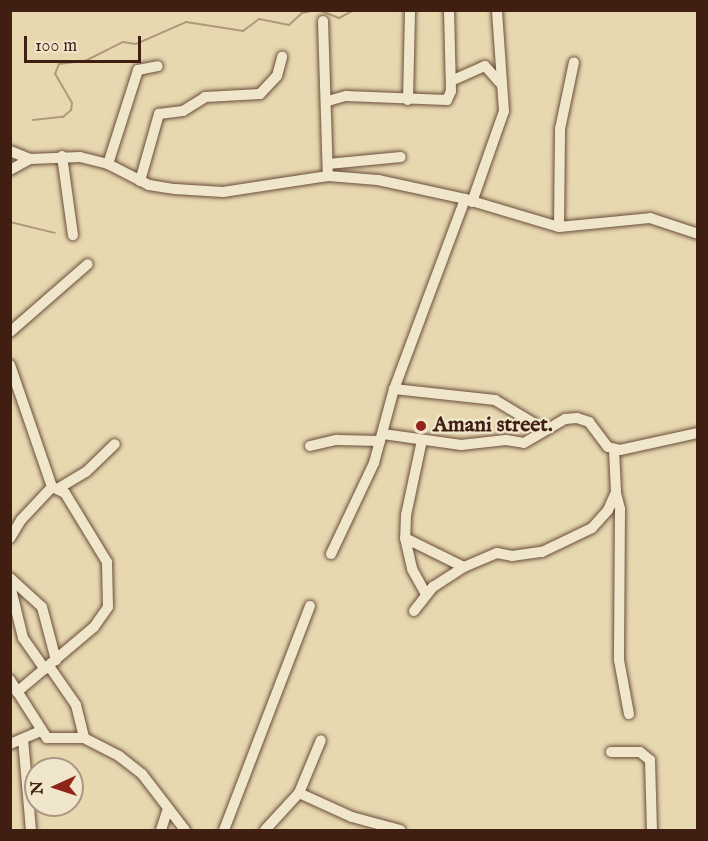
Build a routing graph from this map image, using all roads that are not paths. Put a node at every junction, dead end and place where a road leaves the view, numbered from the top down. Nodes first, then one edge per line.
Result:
1 (410, 10) edge
2 (448, 10) edge
3 (497, 10) edge
4 (323, 21) dead end
5 (282, 57) dead end
6 (574, 62) dead end
7 (158, 66) dead end
8 (451, 81) junction
9 (502, 85) junction
10 (408, 100) junction
11 (328, 101) junction
12 (10, 151) edge
13 (62, 156) junction
14 (400, 157) dead end
15 (30, 159) junction
16 (108, 164) junction
17 (328, 164) junction
18 (10, 170) edge
19 (328, 176) junction
20 (140, 181) junction
21 (469, 200) junction
22 (559, 227) junction
23 (698, 234) edge
24 (73, 235) dead end
25 (88, 264) dead end
26 (10, 332) edge
27 (10, 365) edge
28 (394, 389) junction
29 (545, 430) junction
30 (698, 433) edge
31 (382, 437) junction
32 (422, 440) junction
33 (115, 444) dead end
34 (310, 446) dead end
35 (614, 450) junction
36 (56, 488) junction
37 (615, 492) junction
38 (10, 538) edge
39 (405, 538) junction
40 (331, 554) dead end
41 (464, 567) junction
42 (10, 578) edge
43 (10, 585) edge
44 (426, 594) junction
45 (310, 606) dead end
46 (414, 611) dead end
47 (50, 665) junction
48 (10, 680) edge
49 (17, 692) junction
50 (630, 714) dead end
51 (40, 731) junction
52 (84, 738) junction
53 (23, 739) junction
54 (321, 740) dead end
55 (10, 744) edge
56 (611, 752) dead end
57 (299, 793) junction
58 (168, 809) junction
59 (400, 830) edge
60 (31, 831) edge
61 (161, 831) edge
62 (185, 831) edge
63 (224, 831) edge
64 (265, 831) edge
65 (652, 831) edge

1 - 10 street
2 - 8 street
3 - 9 street
4 - 11 street
5 - 20 street
6 - 22 street
7 - 16 street
8 - 9 street
8 - 10 street
9 - 21 street
10 - 11 street
11 - 17 street
12 - 15 street
13 - 15 street
13 - 16 street
13 - 24 street
14 - 17 street
15 - 18 street
16 - 20 street
17 - 19 street
19 - 20 street
19 - 21 street
21 - 22 street
21 - 28 street
22 - 23 street
25 - 26 street
27 - 36 street
28 - 29 street
28 - 31 street
29 - 32 street
29 - 35 street
30 - 35 street
31 - 32 street
31 - 34 street
31 - 40 street
32 - 39 street
33 - 36 street
35 - 37 street
36 - 38 street
36 - 47 street
37 - 41 street
37 - 50 street
39 - 41 street
39 - 44 street
41 - 44 street
42 - 47 street
43 - 47 street
44 - 46 street
45 - 63 street
47 - 49 street
47 - 52 street
48 - 49 street
49 - 51 street
51 - 52 street
51 - 53 street
52 - 58 street
53 - 55 street
53 - 60 street
54 - 57 street
56 - 65 street
57 - 59 street
57 - 64 street
58 - 61 street
58 - 62 street

